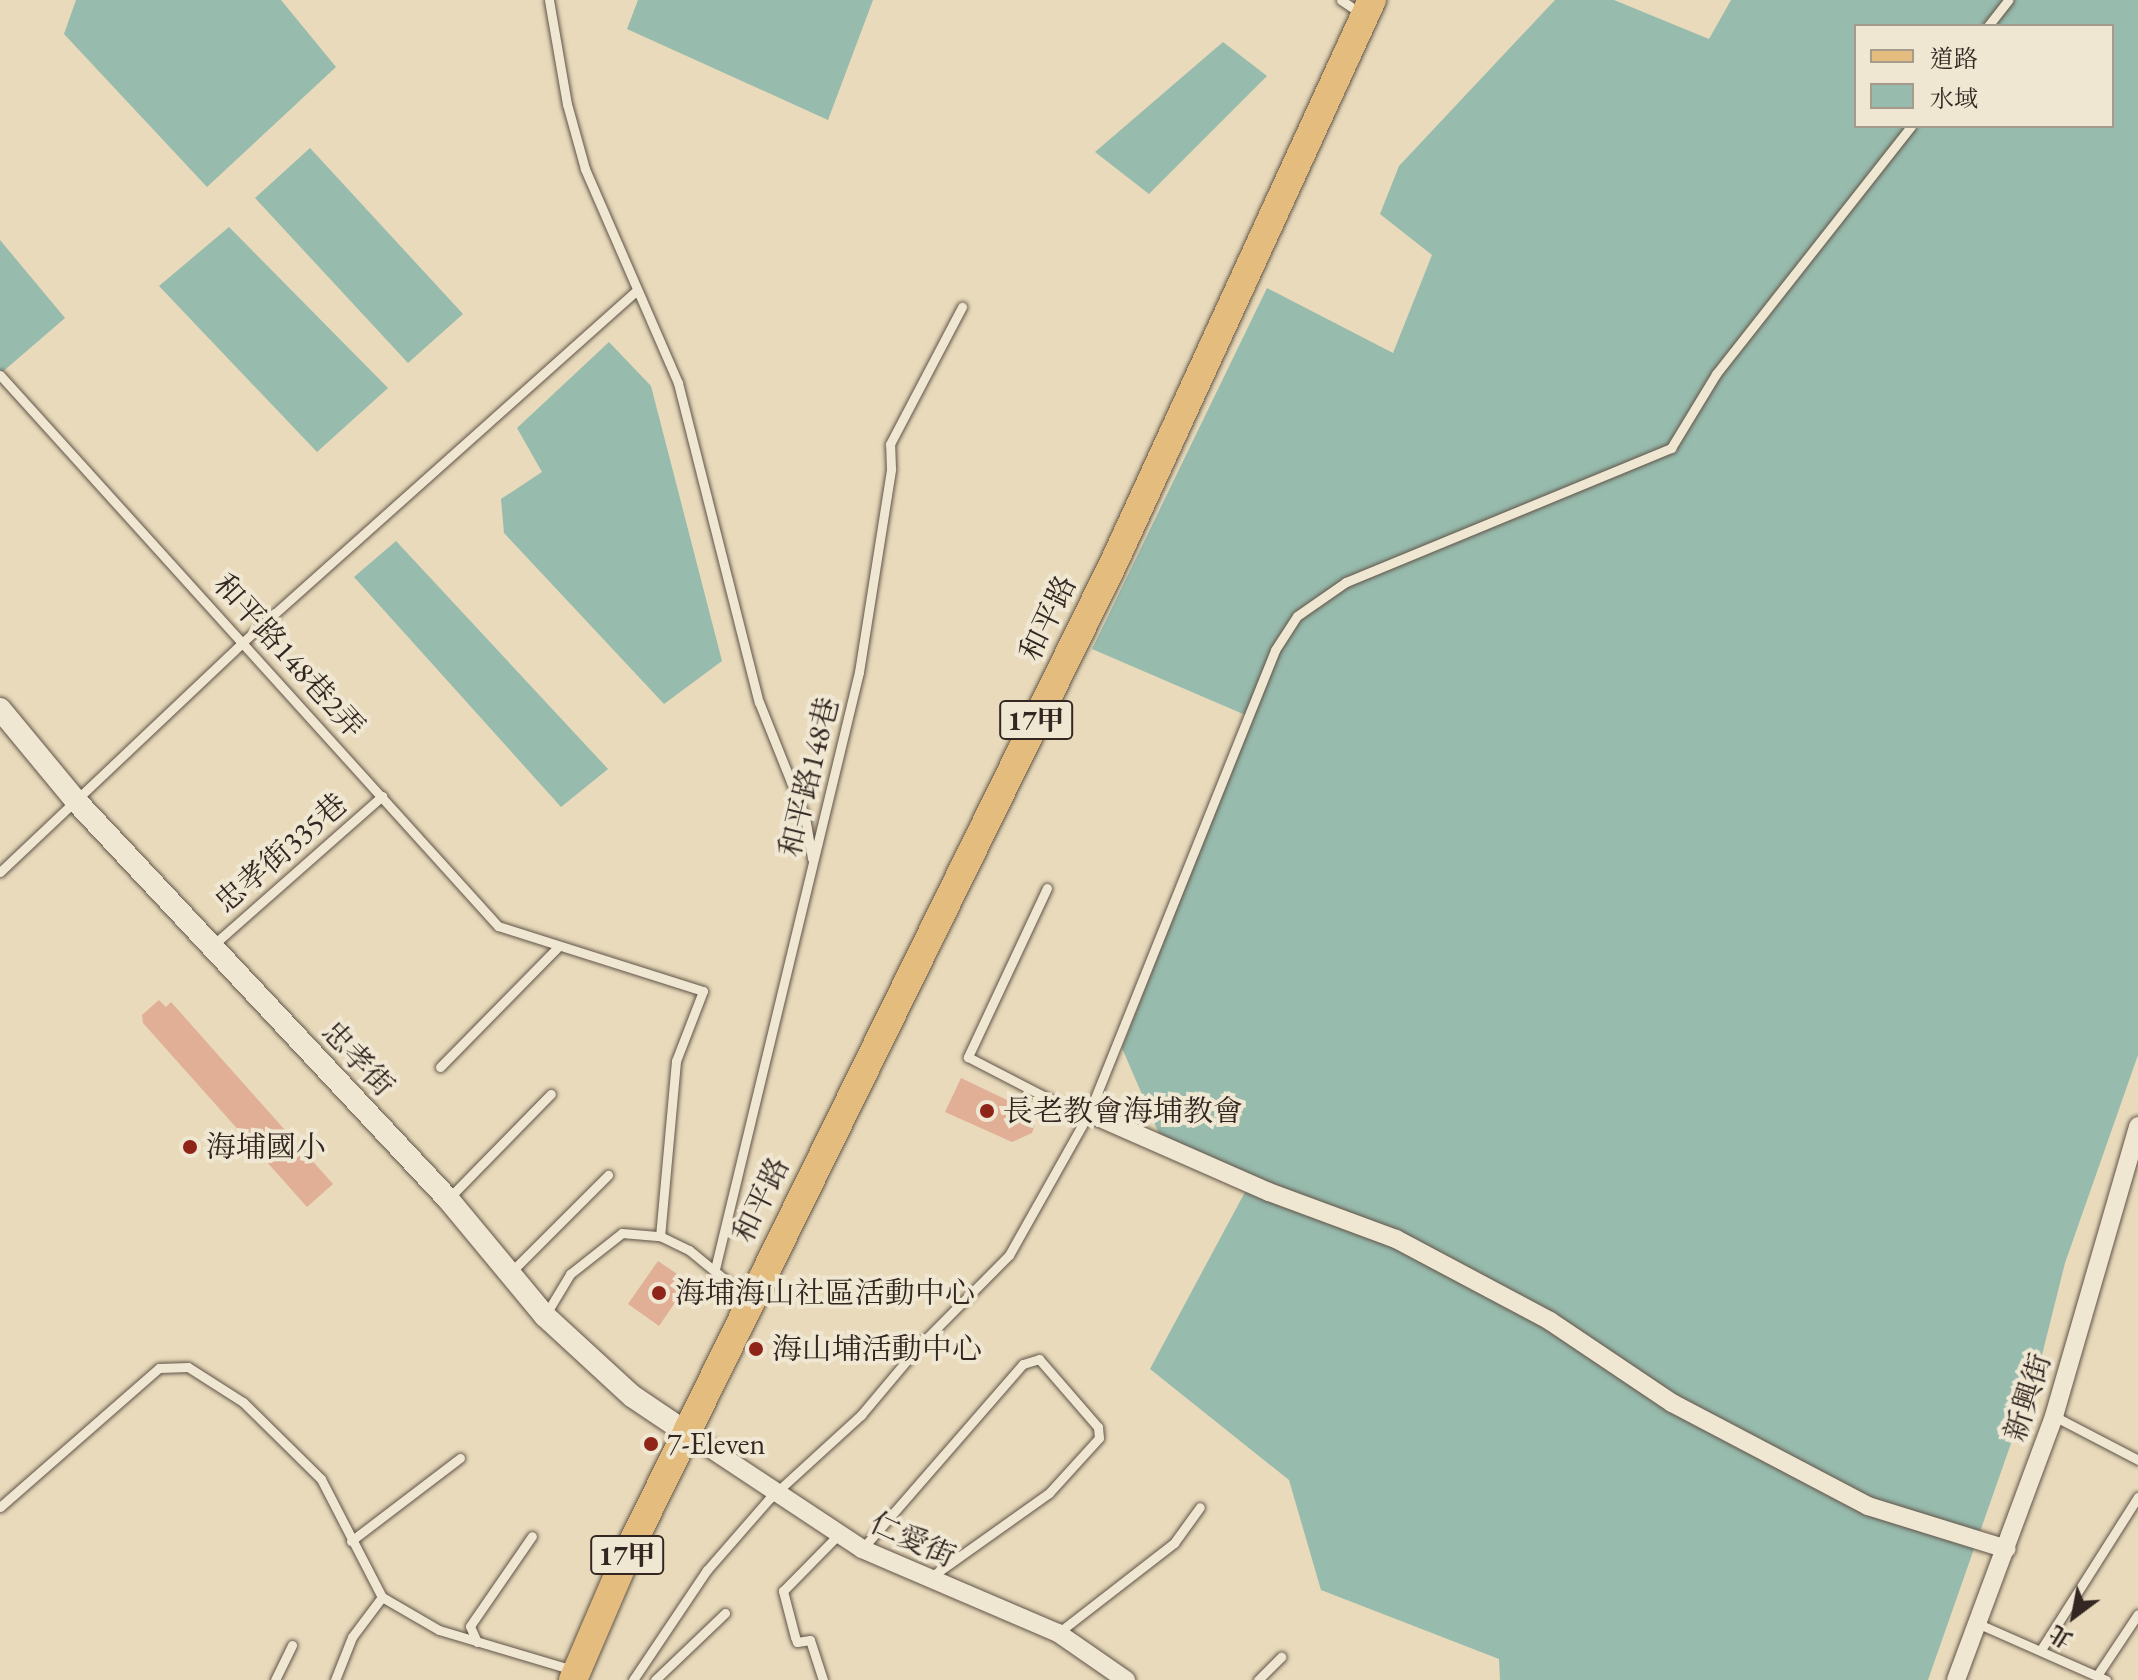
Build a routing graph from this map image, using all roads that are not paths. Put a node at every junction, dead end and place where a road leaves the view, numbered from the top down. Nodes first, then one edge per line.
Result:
1 (549, 0) edge
2 (1341, 0) edge
3 (2008, 0) edge
4 (1369, 8) edge
5 (1990, 24) edge
6 (1909, 128) edge
7 (636, 291) junction
8 (962, 307) dead end
9 (0, 375) edge
10 (244, 641) junction
11 (0, 709) edge
12 (382, 796) junction
13 (76, 801) junction
14 (813, 863) junction
15 (0, 872) edge
16 (1047, 888) dead end
17 (212, 946) junction
18 (557, 948) junction
19 (440, 1067) dead end
20 (551, 1094) dead end
21 (1089, 1113) junction
22 (2138, 1126) edge
23 (608, 1175) dead end
24 (2131, 1177) edge
25 (448, 1199) junction
26 (660, 1236) junction
27 (715, 1269) junction
28 (512, 1271) junction
29 (545, 1316) junction
30 (741, 1318) junction
31 (2054, 1416) junction
32 (687, 1433) junction
33 (460, 1458) dead end
34 (2138, 1460) edge
35 (776, 1492) junction
36 (2138, 1497) edge
37 (0, 1507) edge
38 (1200, 1507) dead end
39 (838, 1535) junction
40 (532, 1536) dead end
41 (351, 1541) junction
42 (862, 1549) junction
43 (2007, 1549) junction
44 (927, 1579) junction
45 (382, 1597) junction
46 (725, 1613) dead end
47 (2138, 1614) edge
48 (1979, 1624) junction
49 (1058, 1633) junction
50 (477, 1642) junction
51 (292, 1645) dead end
52 (2042, 1648) junction
53 (1281, 1657) dead end
54 (575, 1676) edge
55 (2102, 1677) edge
56 (275, 1680) edge
57 (335, 1680) edge
58 (633, 1680) edge
59 (655, 1680) edge
60 (823, 1680) edge
61 (1126, 1680) edge
62 (1258, 1680) edge
63 (1956, 1680) edge

1 - 7 lane
2 - 4 lane
3 - 5 lane
4 - 30 main road, 和平路 / 17甲
6 - 21 lane
7 - 10 lane
7 - 14 lane
8 - 14 lane, 和平路148巷
9 - 10 lane, 和平路148巷2弄
10 - 12 lane, 和平路148巷2弄
10 - 13 lane
11 - 13 street, 忠孝街
12 - 17 lane, 忠孝街335巷
12 - 18 lane, 和平路148巷2弄
13 - 15 lane
13 - 17 street, 忠孝街
14 - 27 lane, 和平路148巷
16 - 21 lane
17 - 25 street, 忠孝街
18 - 19 lane
18 - 26 lane, 和平路148巷2弄
20 - 25 lane
21 - 35 lane
21 - 43 street
22 - 24 street, 新興街
23 - 28 lane
24 - 31 street, 新興街
25 - 28 street, 忠孝街
26 - 27 lane
26 - 29 lane
27 - 30 lane
28 - 29 street, 忠孝街
29 - 32 street, 忠孝街
30 - 32 main road, 和平路 / 17甲
31 - 34 lane
31 - 43 street, 新興街
32 - 35 street, 仁愛街
32 - 54 main road, 17甲
33 - 41 lane
35 - 39 street, 仁愛街
35 - 58 lane
36 - 52 lane
37 - 41 lane
38 - 49 lane
39 - 42 street, 仁愛街
39 - 60 lane
40 - 50 lane
41 - 45 lane
42 - 44 street, 仁愛街
42 - 44 lane
43 - 48 street, 新興街
44 - 49 street, 仁愛街
45 - 50 lane
45 - 57 lane
46 - 59 lane
47 - 55 lane
48 - 52 lane
48 - 63 street, 新興街
49 - 61 street, 仁愛街
50 - 54 lane
51 - 56 lane
52 - 55 lane
53 - 62 lane

